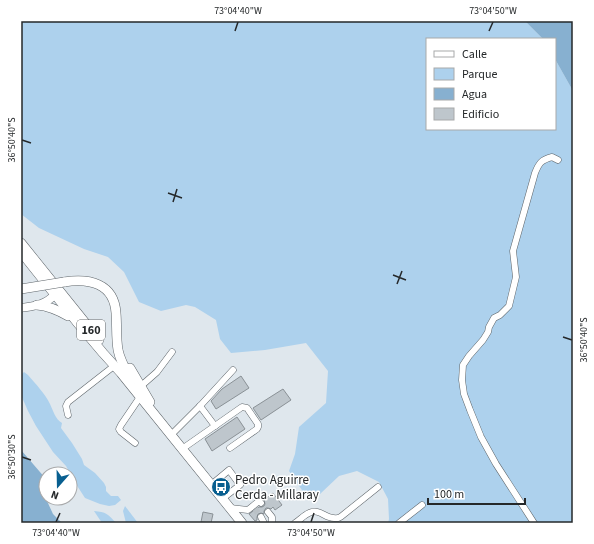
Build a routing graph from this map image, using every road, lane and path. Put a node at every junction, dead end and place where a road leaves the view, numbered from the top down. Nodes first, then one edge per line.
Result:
1 (558, 160) dead end
2 (21, 243) edge
3 (21, 252) edge
4 (25, 260) edge
5 (59, 289) junction
6 (21, 290) edge
7 (36, 305) junction
8 (21, 308) edge
9 (117, 319) junction
10 (76, 321) junction
11 (172, 352) dead end
12 (114, 366) junction
13 (233, 370) dead end
14 (121, 373) junction
15 (141, 386) junction
16 (140, 397) junction
17 (200, 406) junction
18 (68, 415) dead end
19 (160, 421) junction
20 (215, 426) junction
21 (171, 434) junction
22 (135, 442) dead end
23 (182, 448) junction
24 (230, 448) dead end
25 (211, 485) junction
26 (378, 487) dead end
27 (222, 499) junction
28 (261, 503) dead end
29 (422, 505) dead end
30 (230, 508) junction
31 (268, 512) tunnel mouth
32 (242, 523) edge
33 (272, 523) edge
34 (295, 523) edge
35 (399, 523) edge
36 (534, 523) edge

1 - 36 street
2 - 5 highway, 160
3 - 4 highway
4 - 5 highway
5 - 6 highway, bridge
5 - 7 main road
5 - 9 highway
5 - 10 highway, 160
5 - 14 highway, 160
7 - 8 main road
7 - 10 highway
9 - 15 highway
9 - 16 highway
10 - 12 highway, 160
11 - 15 street
12 - 14 highway, 160
12 - 18 street
13 - 17 street
14 - 16 highway, 160
15 - 19 highway
16 - 19 highway, 160
16 - 22 street
17 - 20 street
17 - 21 street
19 - 21 highway, 160
20 - 23 street
20 - 24 street
21 - 23 highway, 160
23 - 25 highway, 160
25 - 27 highway, 160
25 - 27 street
26 - 34 street
27 - 30 highway, 160
28 - 30 street
29 - 35 street
30 - 32 highway, 160
31 - 33 street

